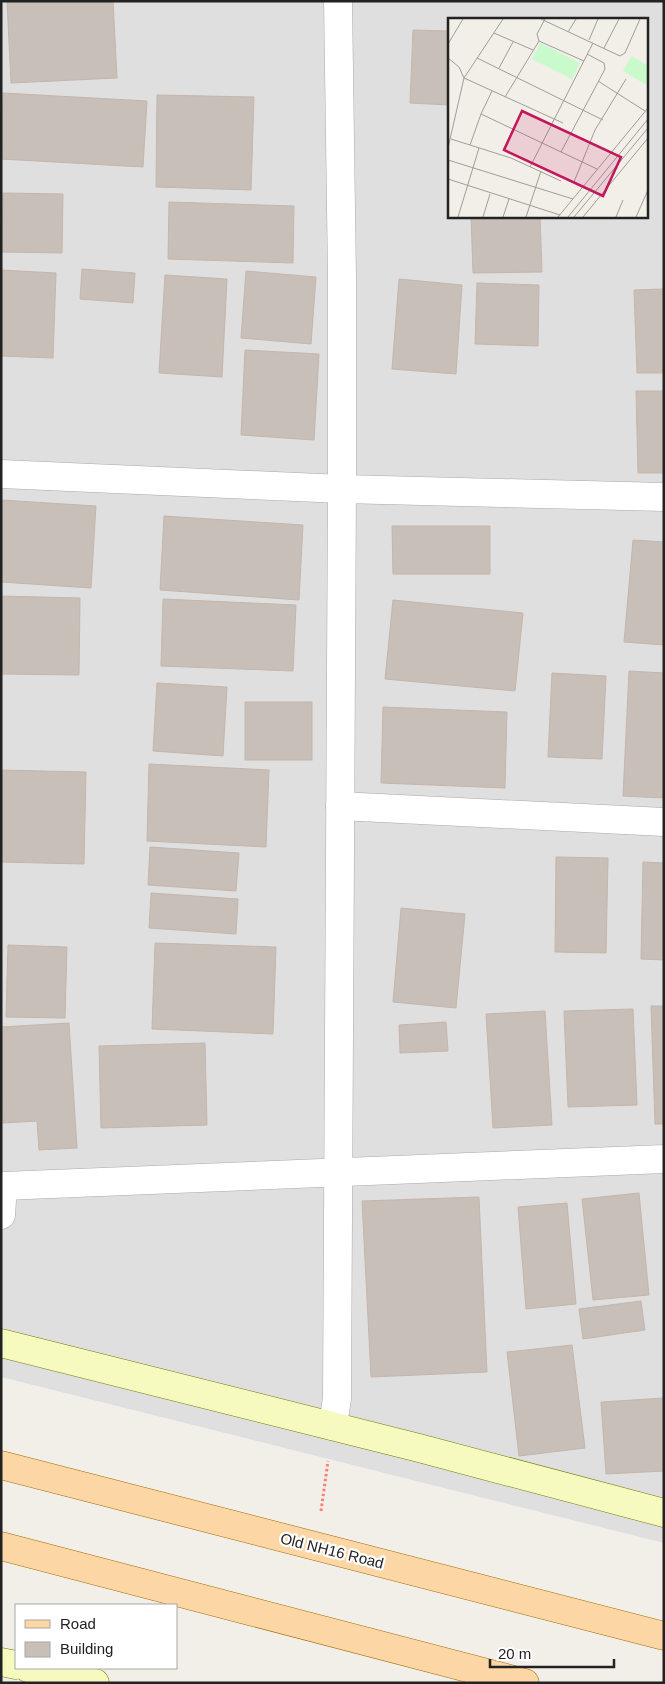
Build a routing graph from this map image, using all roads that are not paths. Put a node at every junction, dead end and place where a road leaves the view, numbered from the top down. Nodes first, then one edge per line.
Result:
1 (338, 1) edge
2 (1, 474) edge
3 (342, 489) junction
4 (664, 497) edge
5 (340, 806) junction
6 (664, 822) edge
7 (664, 1159) edge
8 (338, 1171) junction
9 (1, 1215) edge
10 (1, 1343) edge
11 (333, 1426) junction
12 (1, 1465) edge
13 (664, 1513) edge
14 (1, 1546) edge
15 (664, 1636) edge
16 (1, 1662) edge
17 (15, 1665) edge
18 (32, 1669) edge
19 (95, 1683) edge
20 (525, 1683) edge

1 - 3 street
2 - 3 street
3 - 4 street
3 - 5 street
5 - 6 street
5 - 8 street
7 - 8 street
8 - 9 street
8 - 11 street
10 - 11 street
11 - 13 street
12 - 15 main road, Old NH16 Road
14 - 20 main road
16 - 17 street
18 - 19 street

